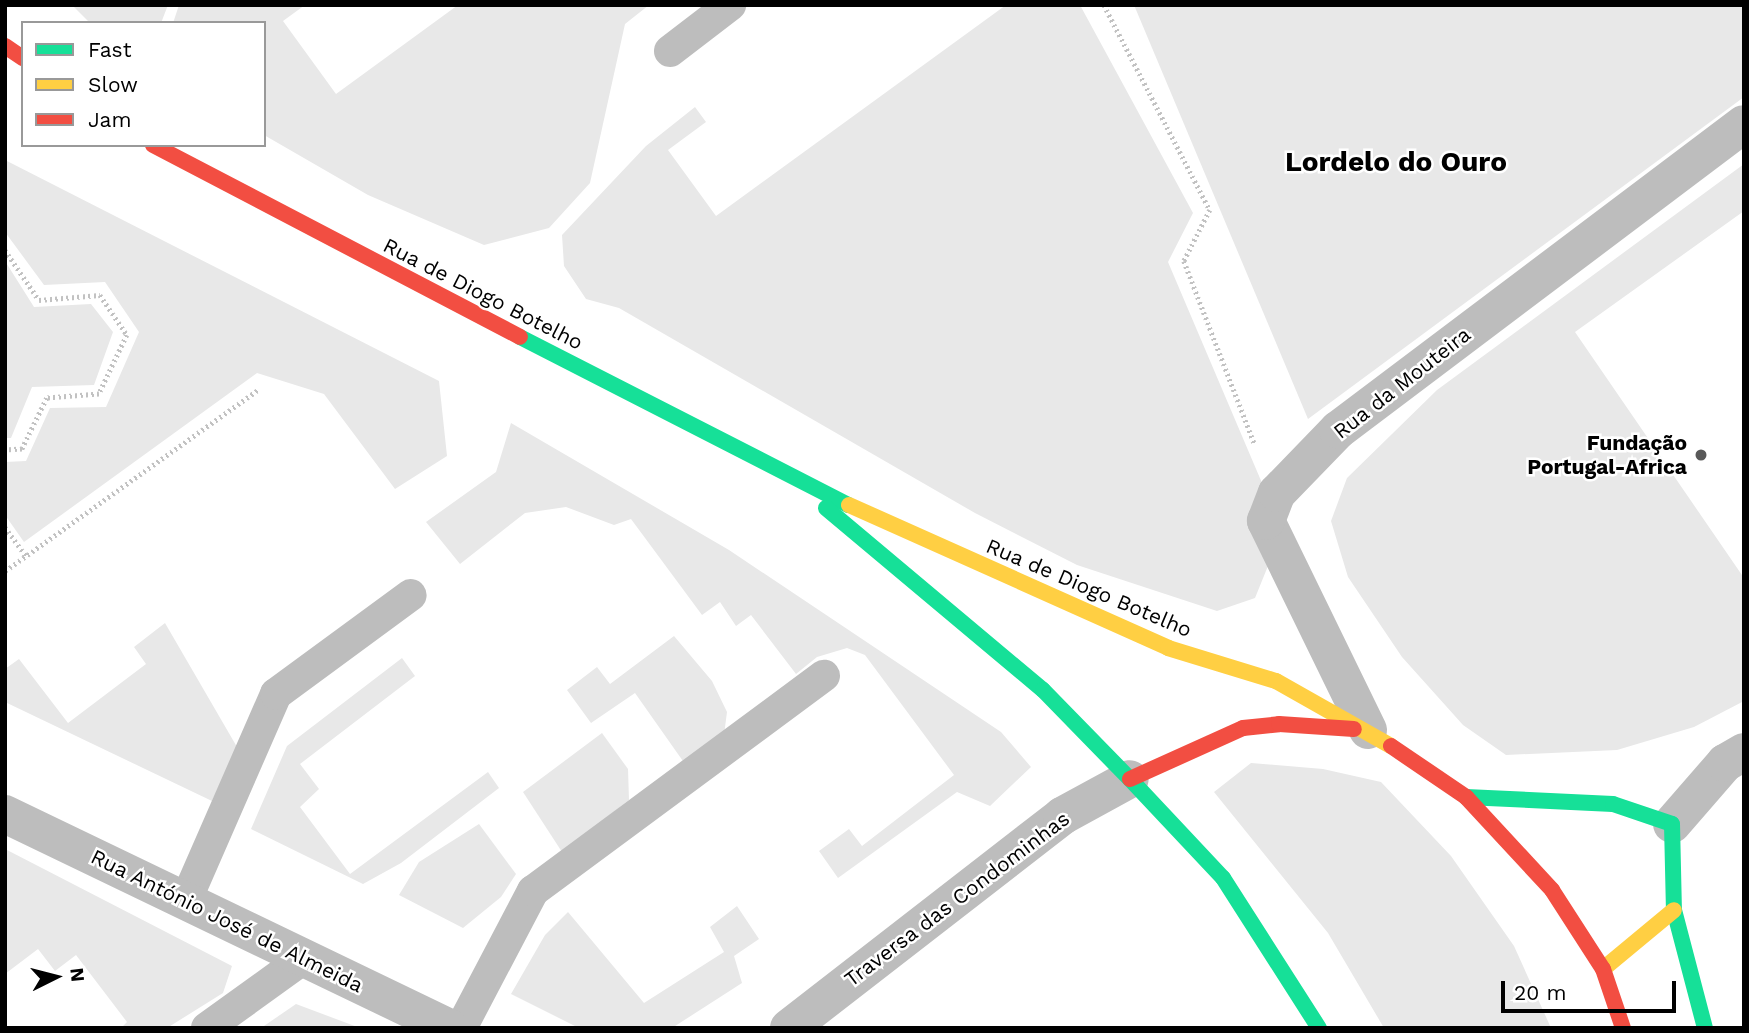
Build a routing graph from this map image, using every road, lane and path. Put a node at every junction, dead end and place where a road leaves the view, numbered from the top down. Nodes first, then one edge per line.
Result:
1 (730, 5) edge
2 (1104, 5) edge
3 (5, 46) edge
4 (670, 51) dead end
5 (21, 57) edge
6 (1744, 124) edge
7 (157, 147) edge
8 (5, 250) edge
9 (259, 388) dead end
10 (1252, 437) dead end
11 (5, 450) edge
12 (793, 480) junction
13 (5, 527) edge
14 (26, 556) junction
15 (5, 571) edge
16 (411, 595) dead end
17 (824, 676) dead end
18 (1368, 730) junction
19 (1744, 752) edge
20 (1130, 779) junction
21 (1466, 797) junction
22 (11, 822) edge
23 (1672, 824) junction
24 (186, 900) junction
25 (1674, 910) junction
26 (304, 958) junction
27 (1603, 969) junction
28 (207, 1028) edge
29 (449, 1028) edge
30 (461, 1028) edge
31 (789, 1028) edge
32 (1319, 1028) edge
33 (1623, 1028) edge
34 (1705, 1028) edge

1 - 4 lane
2 - 10 path
3 - 5 main road
6 - 18 street, Rua da Mouteira
7 - 12 main road, Rua de Diogo Botelho
8 - 11 path
9 - 14 path
12 - 18 main road, Rua de Diogo Botelho
12 - 20 main road, Rua de Diogo Botelho
13 - 14 path
14 - 15 path
16 - 24 lane
17 - 30 lane
18 - 20 main road
18 - 21 main road, Rua de Diogo Botelho
19 - 23 street
20 - 31 street, Traversa das Condominhas
20 - 32 main road, Rua de Diogo Botelho
21 - 23 main road
21 - 27 main road, Rua de Diogo Botelho
22 - 24 street, Rua António José de Almeida
23 - 25 main road
24 - 26 street, Rua António José de Almeida
25 - 27 main road
25 - 34 main road
26 - 28 lane
26 - 29 street, Rua António José de Almeida
27 - 33 main road, Rua de Diogo Botelho

